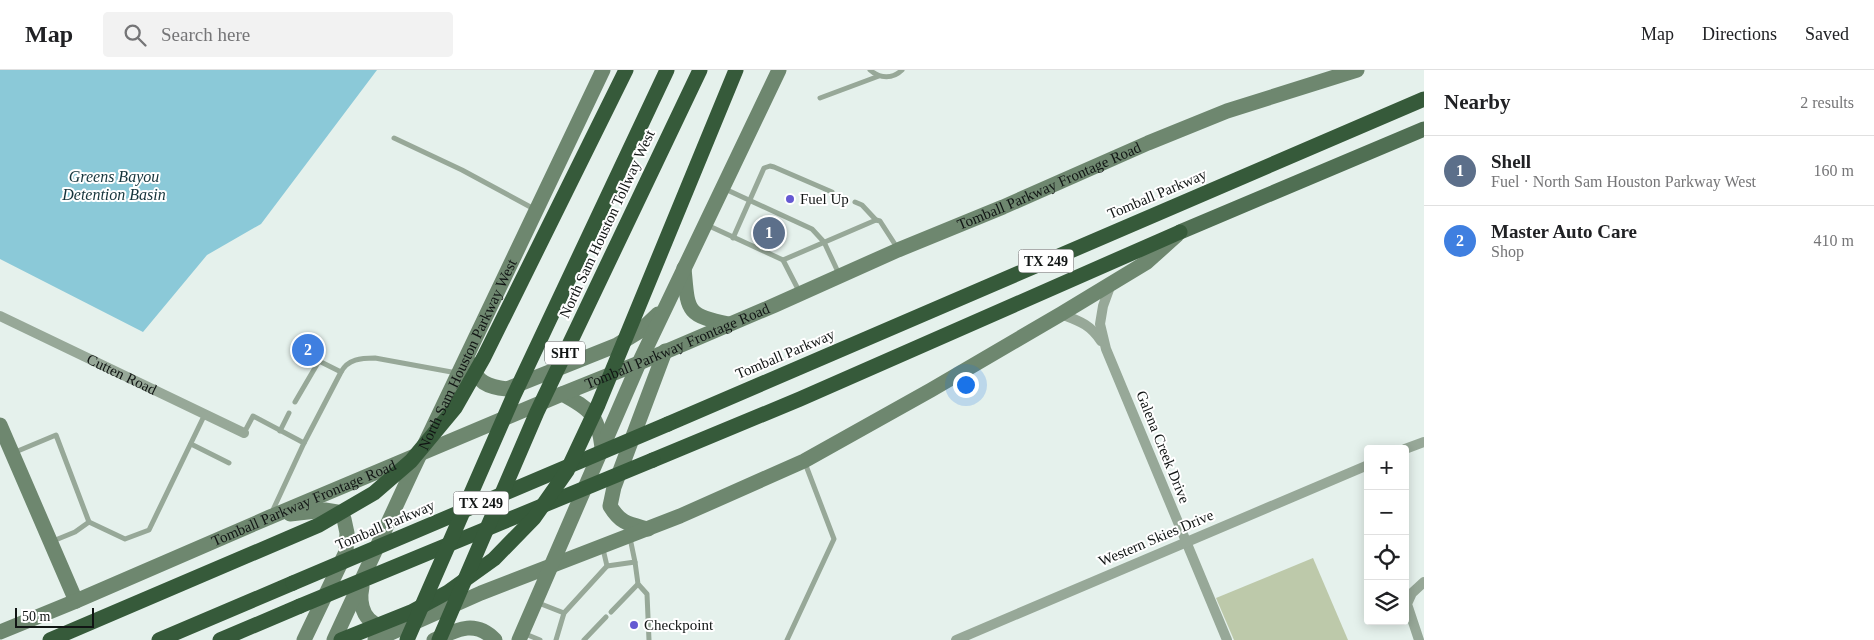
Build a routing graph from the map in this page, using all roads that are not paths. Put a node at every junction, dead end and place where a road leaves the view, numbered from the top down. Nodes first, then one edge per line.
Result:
1 (603, 70) edge
2 (626, 70) edge
3 (667, 70) edge
4 (700, 70) edge
5 (736, 70) edge
6 (779, 70) edge
7 (870, 70) edge
8 (902, 70) edge
9 (1357, 70) edge
10 (879, 76) junction
11 (820, 98) dead end
12 (1424, 99) edge
13 (1424, 128) edge
14 (394, 138) dead end
15 (722, 188) junction
16 (832, 192) dead end
17 (750, 200) junction
18 (855, 202) dead end
19 (536, 210) junction
20 (876, 220) junction
21 (704, 224) junction
22 (1180, 232) junction
23 (733, 238) junction
24 (824, 242) junction
25 (898, 250) junction
26 (783, 260) junction
27 (684, 267) junction
28 (840, 276) junction
29 (1112, 284) junction
30 (800, 294) junction
31 (664, 309) junction
32 (1061, 314) junction
33 (0, 316) edge
34 (728, 324) junction
35 (471, 346) junction
36 (1106, 349) junction
37 (665, 351) junction
38 (639, 363) junction
39 (341, 372) junction
40 (458, 373) junction
41 (562, 394) junction
42 (295, 402) dead end
43 (205, 413) junction
44 (289, 413) dead end
45 (0, 425) edge
46 (280, 430) junction
47 (244, 433) joint
48 (1424, 442) edge
49 (304, 443) junction
50 (191, 444) junction
51 (602, 447) junction
52 (1409, 448) edge
53 (420, 453) junction
54 (12, 454) junction
55 (804, 460) junction
56 (229, 462) dead end
57 (1364, 467) edge
58 (270, 517) junction
59 (89, 522) junction
60 (648, 528) junction
61 (630, 536) junction
62 (50, 542) junction
63 (1186, 542) junction
64 (603, 547) junction
65 (635, 562) junction
66 (607, 566) junction
67 (551, 567) junction
68 (364, 575) junction
69 (1424, 582) edge
70 (638, 584) junction
71 (76, 602) junction
72 (536, 602) junction
73 (611, 612) dead end
74 (564, 613) junction
75 (606, 617) dead end
76 (0, 632) edge
77 (406, 633) edge
78 (521, 636) edge
79 (50, 640) edge
80 (159, 640) edge
81 (220, 640) edge
82 (304, 640) edge
83 (334, 640) edge
84 (341, 640) edge
85 (375, 640) edge
86 (434, 640) edge
87 (439, 640) edge
88 (495, 640) edge
89 (540, 640) edge
90 (556, 640) edge
91 (584, 640) edge
92 (649, 640) edge
93 (787, 640) edge
94 (956, 640) edge
95 (1228, 640) edge
96 (1419, 640) edge

1 - 19 main road, North Sam Houston Parkway West
2 - 79 highway, bridge
3 - 77 highway, North Sam Houston Tollway West / SHT, bridge
4 - 87 highway, North Sam Houston Tollway West / SHT, bridge
5 - 84 highway, bridge
6 - 15 main road
7 - 10 lane
8 - 10 lane
9 - 25 main road, Tomball Parkway Frontage Road
10 - 11 lane
12 - 80 highway, Tomball Parkway / TX 249, bridge
13 - 22 main road, TX 249
14 - 19 lane
15 - 17 lane
15 - 21 main road
16 - 17 lane
17 - 23 lane
17 - 24 lane
18 - 20 lane
19 - 35 main road, North Sam Houston Parkway West
20 - 24 lane
20 - 25 lane
21 - 23 lane
21 - 27 main road
22 - 29 main road
22 - 81 highway, TX 249, bridge
23 - 26 lane
24 - 26 lane
24 - 28 lane
25 - 28 main road, Tomball Parkway Frontage Road
26 - 30 lane
27 - 31 main road
27 - 34 main road
28 - 30 main road, Tomball Parkway Frontage Road
29 - 32 main road
29 - 36 street, Galena Creek Drive
30 - 34 main road, Tomball Parkway Frontage Road
31 - 35 main road
31 - 38 main road
32 - 36 street, Galena Creek Drive
32 - 55 main road
33 - 43 street, Cutten Road
34 - 37 main road, Tomball Parkway Frontage Road
35 - 40 main road, North Sam Houston Parkway West
36 - 63 street, Galena Creek Drive
37 - 38 main road, Tomball Parkway Frontage Road
37 - 60 main road
38 - 41 main road, Tomball Parkway Frontage Road
38 - 51 main road
39 - 40 lane
39 - 42 lane
39 - 49 lane
40 - 53 main road, North Sam Houston Parkway West
41 - 51 main road
41 - 53 main road, Tomball Parkway Frontage Road
43 - 47 street, Cutten Road
43 - 50 lane
44 - 46 lane
45 - 54 main road
46 - 47 lane
46 - 49 lane
48 - 52 street
49 - 58 lane
50 - 56 lane
50 - 59 lane
51 - 67 main road
53 - 58 main road, Tomball Parkway Frontage Road
53 - 68 main road, North Sam Houston Parkway West
54 - 59 lane
54 - 62 main road
55 - 60 main road
55 - 93 lane
57 - 63 street, Western Skies Drive
58 - 71 main road, Tomball Parkway Frontage Road
58 - 82 main road
59 - 62 lane
60 - 61 main road
61 - 64 main road
61 - 65 lane
62 - 71 main road
63 - 94 street, Western Skies Drive
63 - 95 street, Galena Creek Drive
64 - 66 lane
64 - 67 main road
65 - 66 lane
65 - 70 lane
66 - 74 lane
67 - 72 main road
67 - 77 main road
68 - 77 main road
68 - 83 main road, North Sam Houston Parkway West
69 - 96 street
70 - 73 lane
70 - 92 lane
71 - 76 main road, Tomball Parkway Frontage Road
72 - 74 lane
72 - 78 main road
74 - 90 lane
75 - 91 lane
77 - 85 main road
78 - 89 lane
86 - 88 main road

